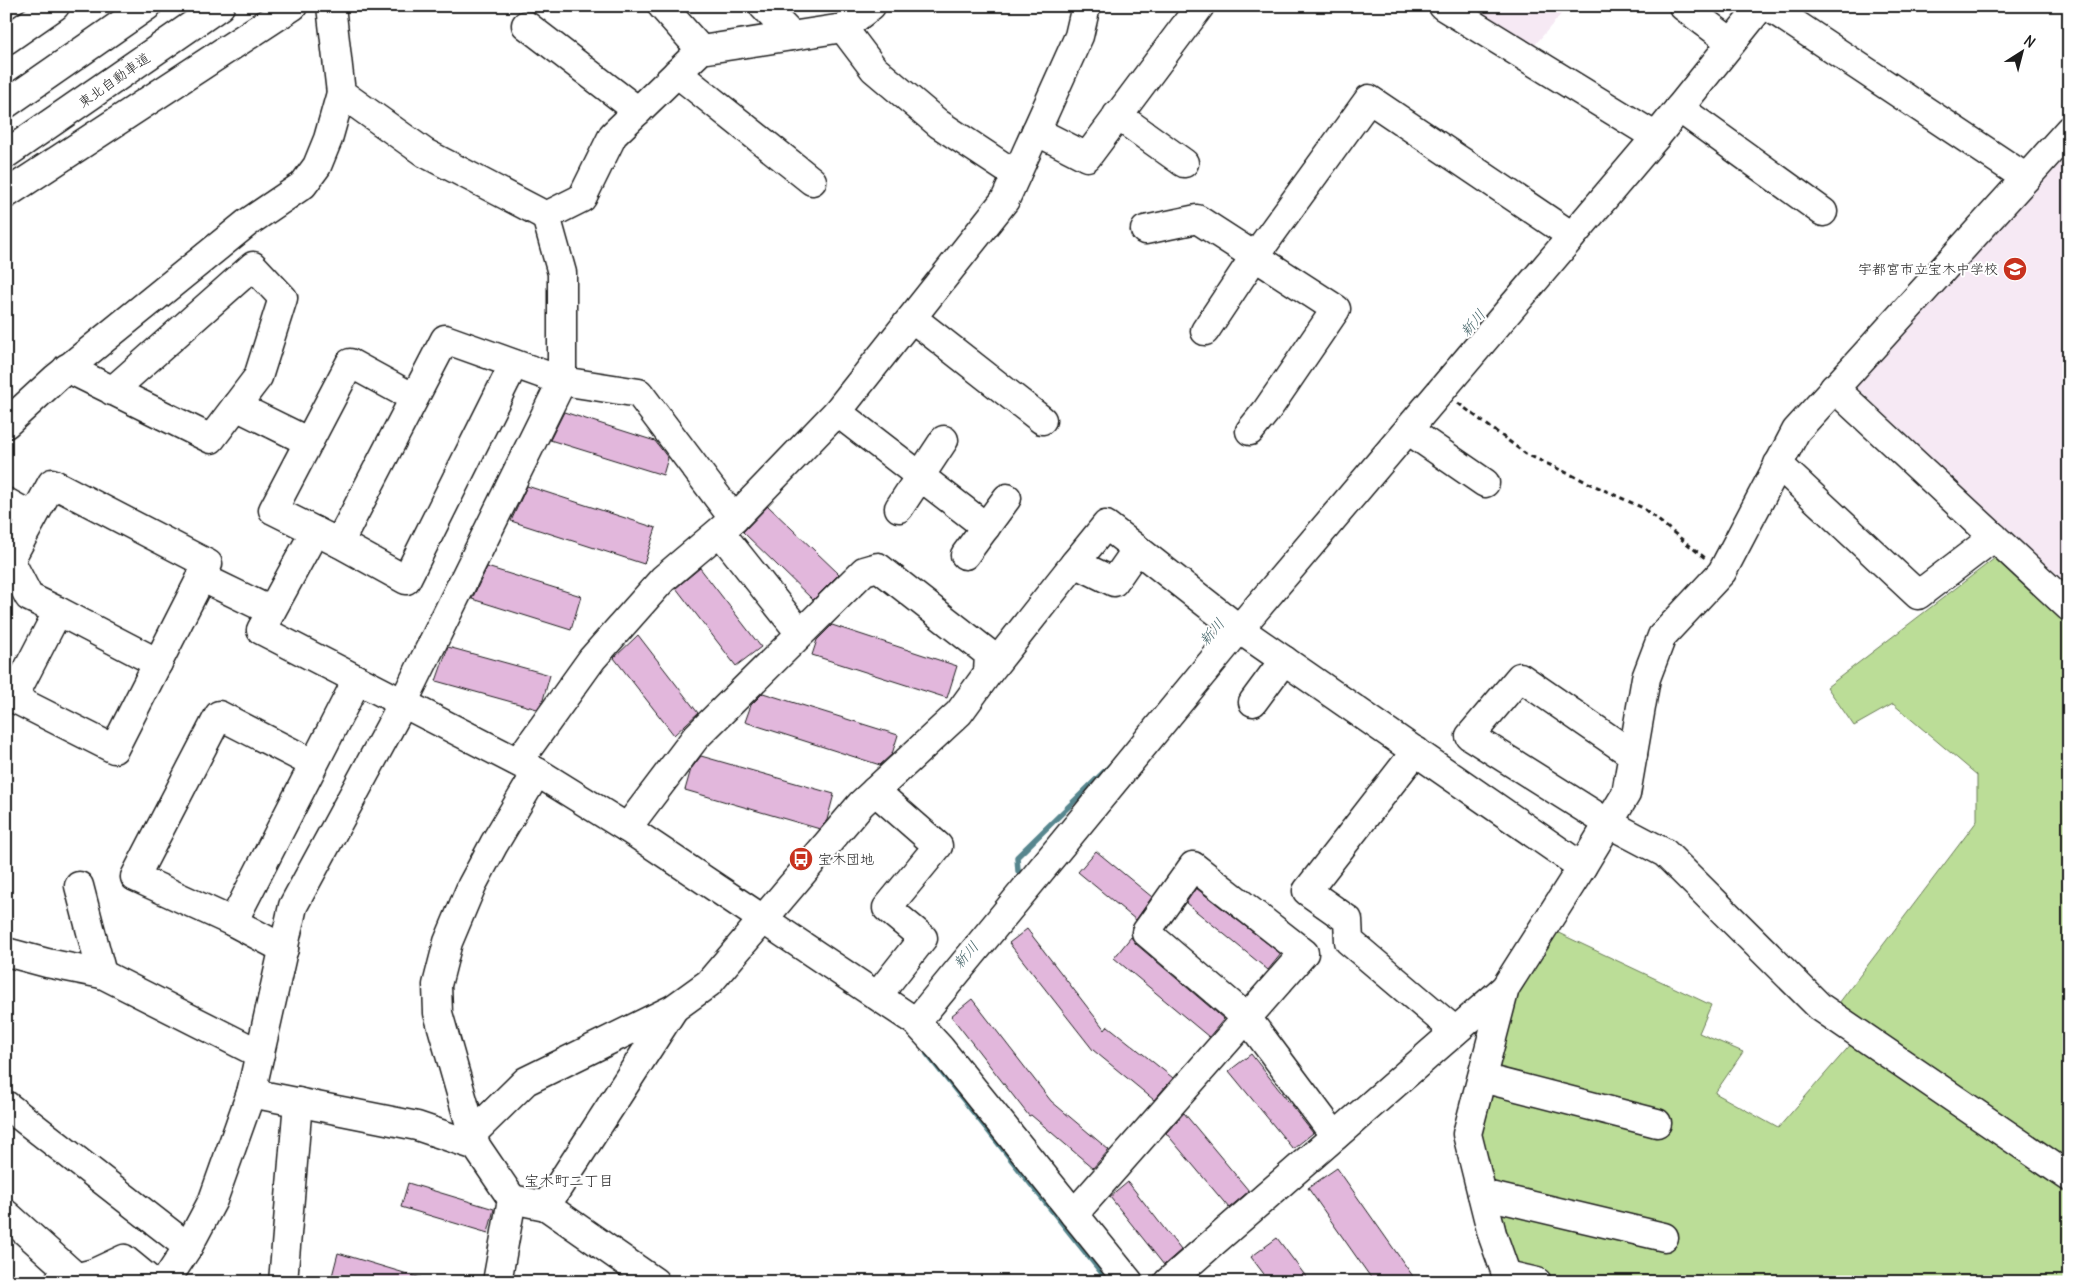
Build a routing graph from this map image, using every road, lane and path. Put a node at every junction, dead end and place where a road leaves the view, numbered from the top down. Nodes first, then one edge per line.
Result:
1 (56, 6) edge
2 (147, 6) edge
3 (220, 6) edge
4 (293, 6) edge
5 (332, 6) edge
6 (662, 6) edge
7 (763, 6) edge
8 (871, 6) edge
9 (1086, 6) edge
10 (1200, 6) edge
11 (1443, 6) edge
12 (1682, 6) edge
13 (1762, 6) edge
14 (1768, 6) edge
15 (526, 25) dead end
16 (843, 28) junction
17 (792, 36) junction
18 (6, 40) edge
19 (1731, 42) junction
20 (701, 50) junction
21 (677, 73) junction
22 (341, 93) junction
23 (6, 104) edge
24 (1679, 108) junction
25 (638, 111) junction
26 (1118, 115) junction
27 (2069, 130) edge
28 (1036, 131) junction
29 (1656, 137) junction
30 (6, 154) edge
31 (1184, 163) dead end
32 (1016, 175) junction
33 (2026, 178) junction
34 (812, 181) dead end
35 (6, 194) edge
36 (1823, 212) dead end
37 (546, 216) junction
38 (1146, 230) dead end
39 (1572, 236) junction
40 (1255, 256) junction
41 (912, 318) junction
42 (1205, 331) dead end
43 (514, 364) junction
44 (68, 368) junction
45 (562, 381) junction
46 (1834, 388) junction
47 (112, 391) junction
48 (1441, 391) junction
49 (414, 398) junction
50 (236, 406) junction
51 (837, 412) junction
52 (1042, 420) dead end
53 (6, 424) edge
54 (1408, 430) junction
55 (1250, 431) dead end
56 (944, 440) dead end
57 (307, 442) junction
58 (1778, 464) junction
59 (920, 477) junction
60 (1485, 483) dead end
61 (1007, 498) dead end
62 (6, 502) edge
63 (899, 508) dead end
64 (33, 517) junction
65 (727, 526) junction
66 (986, 527) junction
67 (327, 537) junction
68 (1994, 537) junction
69 (1137, 549) junction
70 (965, 555) dead end
71 (1076, 563) junction
72 (1722, 572) junction
73 (201, 577) junction
74 (2069, 607) edge
75 (58, 611) junction
76 (271, 611) junction
77 (1239, 629) junction
78 (800, 633) junction
79 (1284, 660) junction
80 (158, 663) junction
81 (988, 674) junction
82 (357, 680) junction
83 (1253, 702) dead end
84 (403, 703) junction
85 (1416, 751) junction
86 (1633, 755) junction
87 (314, 764) junction
88 (528, 767) junction
89 (875, 791) junction
90 (1608, 823) junction
91 (627, 828) junction
92 (1582, 867) junction
93 (79, 886) dead end
94 (764, 919) junction
95 (233, 922) junction
96 (284, 949) junction
97 (6, 952) edge
98 (102, 974) junction
99 (1505, 988) junction
100 (878, 996) junction
101 (674, 1009) junction
102 (1247, 1018) junction
103 (916, 1022) junction
104 (1455, 1032) junction
105 (260, 1054) junction
106 (1482, 1078) junction
107 (251, 1093) junction
108 (298, 1102) junction
109 (6, 1105) edge
110 (1657, 1123) dead end
111 (1335, 1136) junction
112 (474, 1140) junction
113 (2069, 1177) edge
114 (1482, 1194) junction
115 (512, 1199) junction
116 (546, 1206) junction
117 (6, 1214) edge
118 (1074, 1214) junction
119 (1664, 1237) dead end
120 (188, 1247) junction
121 (1508, 1279) edge
122 (67, 1280) edge
123 (152, 1282) edge
124 (165, 1282) edge
125 (283, 1282) edge
126 (497, 1282) edge
127 (655, 1282) edge
128 (1129, 1282) edge
129 (1168, 1282) edge
130 (1537, 1282) edge

1 - 18 main road
2 - 23 main road
3 - 30 main road, 東北自動車道
4 - 35 main road
5 - 22 main road
6 - 20 main road
7 - 17 main road
8 - 16 main road
9 - 28 main road
10 - 26 main road
11 - 29 main road
12 - 19 main road
13 - 19 main road
14 - 33 main road
15 - 25 main road
16 - 17 main road
16 - 32 main road
17 - 20 main road
19 - 24 main road
20 - 21 main road
21 - 25 main road
21 - 34 main road
22 - 37 main road
22 - 44 main road
24 - 29 main road
24 - 36 main road
25 - 37 main road
26 - 28 main road
26 - 31 main road
27 - 33 main road
28 - 32 main road
29 - 39 main road
32 - 41 main road
33 - 46 main road
37 - 45 main road
38 - 40 main road
39 - 40 main road
39 - 48 main road
40 - 42 main road
40 - 55 main road
41 - 51 main road
41 - 52 main road
43 - 45 main road
43 - 49 main road
43 - 67 main road
44 - 47 main road
44 - 53 main road
45 - 65 main road
45 - 84 main road
46 - 58 main road
46 - 68 main road
47 - 50 main road
47 - 50 main road
48 - 54 main road
48 - 72 path
49 - 57 main road
49 - 67 main road
50 - 57 main road
51 - 59 main road
51 - 65 main road
54 - 60 main road
54 - 77 main road
56 - 59 main road
57 - 67 main road
58 - 68 main road
58 - 72 main road
59 - 63 main road
59 - 66 main road
61 - 66 main road
62 - 64 main road
64 - 73 main road
64 - 75 main road
65 - 78 main road
65 - 88 main road
66 - 70 main road
67 - 76 main road
68 - 74 main road
69 - 71 main road
69 - 71 main road
69 - 77 main road
71 - 81 main road
72 - 86 main road
73 - 76 main road
73 - 80 main road
75 - 80 main road
75 - 80 main road
76 - 82 main road
77 - 79 main road
77 - 103 main road
78 - 81 main road
78 - 91 main road
79 - 83 main road
79 - 85 main road
81 - 89 main road
82 - 84 main road
82 - 87 main road
84 - 88 main road
84 - 96 main road
85 - 92 main road
85 - 104 main road
86 - 90 main road
86 - 90 main road
87 - 95 main road
87 - 95 main road
88 - 91 main road
88 - 112 main road
89 - 94 main road
89 - 100 main road
90 - 92 main road
90 - 113 main road
91 - 94 main road
92 - 99 main road
93 - 98 main road
94 - 100 main road
94 - 101 main road
95 - 96 main road
96 - 105 main road
97 - 98 main road
98 - 105 main road
99 - 104 main road
99 - 106 main road
100 - 103 main road
101 - 112 main road
101 - 116 main road
102 - 102 main road
102 - 111 main road
102 - 118 main road
103 - 118 main road
104 - 111 main road
105 - 107 main road
106 - 110 main road
106 - 114 main road
107 - 108 main road
107 - 120 main road
108 - 112 main road
108 - 125 main road
109 - 120 main road
111 - 129 main road
112 - 115 main road
114 - 119 main road
114 - 121 main road
115 - 116 main road
115 - 126 main road
116 - 127 main road
117 - 122 main road
118 - 128 main road
120 - 124 main road
121 - 130 main road
122 - 123 main road

